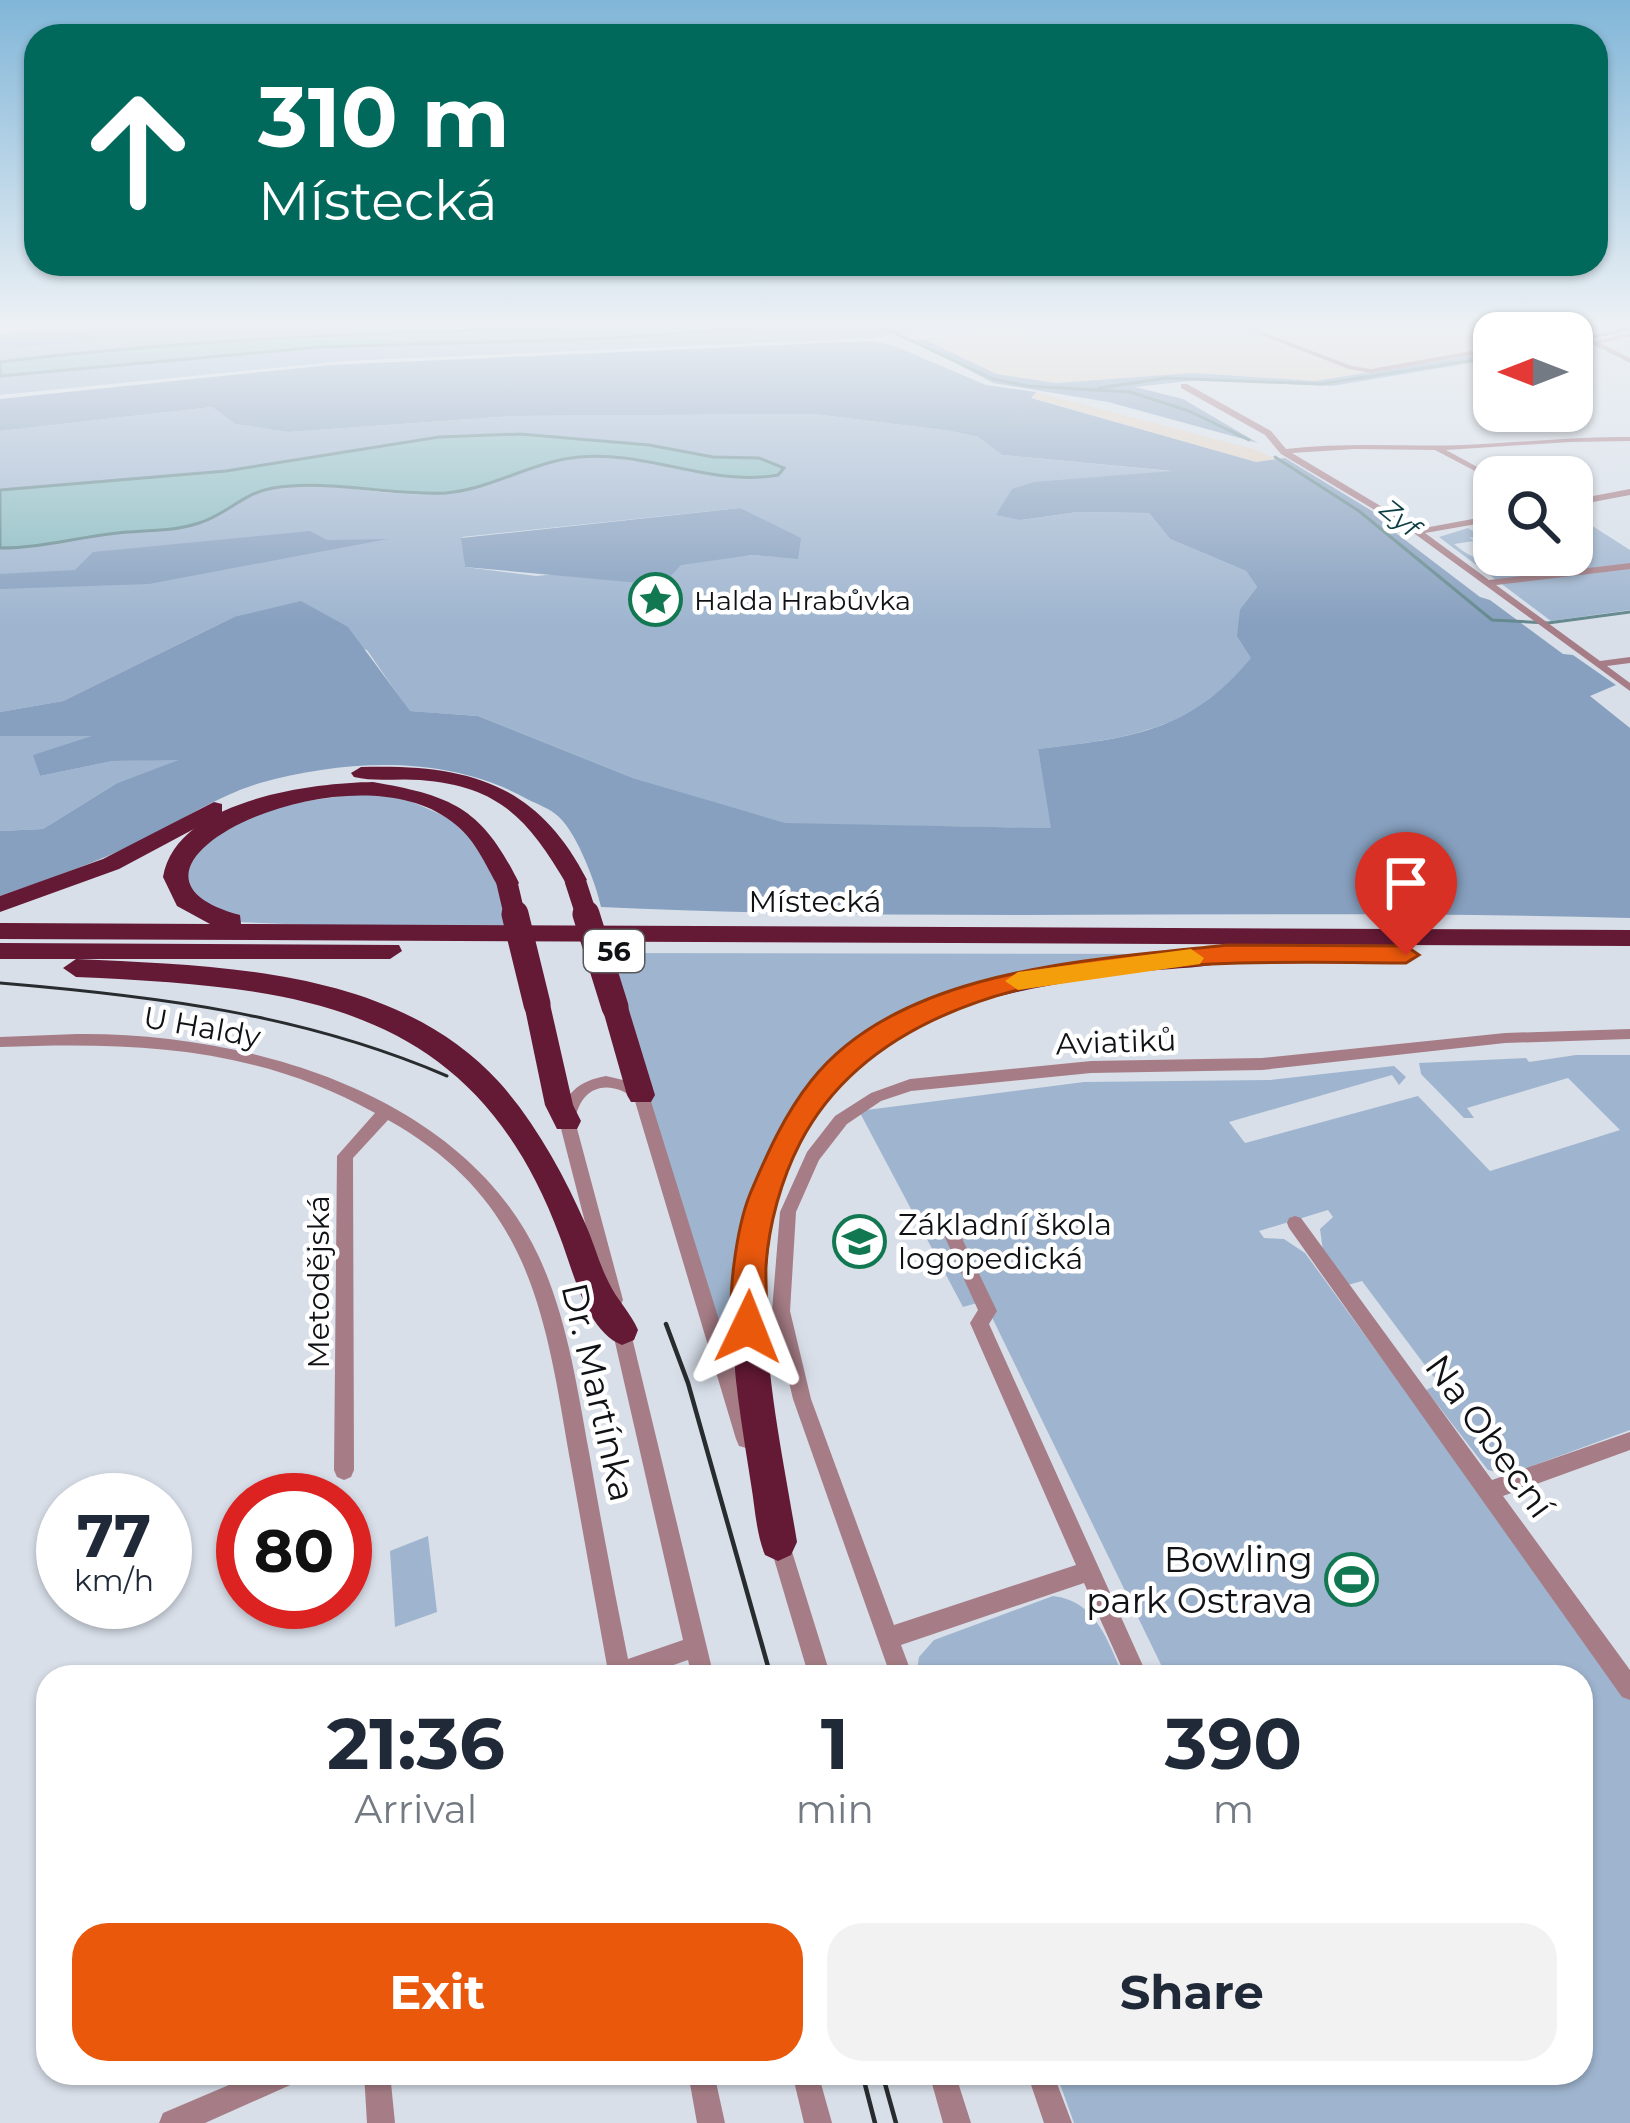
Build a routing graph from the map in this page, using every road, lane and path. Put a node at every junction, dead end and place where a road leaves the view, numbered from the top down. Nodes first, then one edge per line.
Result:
1 (1256, 426) edge
2 (1630, 439) edge
3 (1434, 447) junction
4 (1284, 452) junction
5 (1473, 468) edge
6 (1630, 493) edge
7 (1593, 499) edge
8 (1473, 522) edge
9 (1418, 532) junction
10 (1630, 566) edge
11 (1486, 583) junction
12 (1630, 660) edge
13 (1599, 664) junction
14 (1630, 688) edge
15 (0, 904) edge
16 (0, 931) edge
17 (451, 932) junction
18 (1630, 938) edge
19 (0, 952) edge
20 (1227, 954) junction
21 (1630, 956) edge
22 (0, 965) edge
23 (1630, 1034) edge
24 (0, 1042) edge
25 (641, 1095) junction
26 (387, 1111) junction
27 (567, 1121) junction
28 (1295, 1223) dead end
29 (951, 1233) dead end
30 (622, 1330) junction
31 (1630, 1441) edge
32 (344, 1470) dead end
33 (1490, 1490) junction
34 (778, 1542) junction
35 (1089, 1571) junction
36 (889, 1638) junction
37 (695, 1647) junction
38 (618, 1665) edge
39 (647, 1665) edge
40 (700, 1665) edge
41 (816, 1665) edge
42 (898, 1665) edge
43 (1132, 1665) edge
44 (1630, 1689) edge
45 (260, 2085) edge
46 (378, 2085) edge
47 (704, 2085) edge
48 (808, 2085) edge
49 (946, 2085) edge
50 (1044, 2085) edge
51 (173, 2123) edge
52 (381, 2123) edge
53 (712, 2123) edge
54 (818, 2123) edge
55 (957, 2123) edge
56 (1058, 2123) edge

1 - 4 street
2 - 3 street
3 - 4 street
3 - 5 street
4 - 9 street
6 - 7 street
8 - 9 street
9 - 11 street
10 - 11 street
11 - 13 street
12 - 13 street
13 - 14 street
15 - 25 highway, 56, bridge
16 - 17 highway, Místecká / 56
17 - 18 highway, Místecká / 56
17 - 27 highway, 56, bridge
19 - 20 highway, Místecká / 56
20 - 21 highway, Místecká / 56
20 - 34 highway, 56
22 - 30 highway
23 - 36 street, Aviatiků
24 - 26 street, U Haldy
25 - 27 street
25 - 34 street
26 - 32 street, Metodějská
26 - 38 street, Dr. Martínka
27 - 30 street, Dr. Martínka
28 - 33 street, Na Obecní
29 - 35 street
30 - 37 street, Dr. Martínka
31 - 33 street
33 - 44 street, Na Obecní
34 - 41 street
35 - 36 street
35 - 43 street
36 - 42 street, Aviatiků
37 - 39 street
37 - 40 street, Dr. Martínka
45 - 51 street
46 - 52 street
47 - 53 street
48 - 54 street
49 - 55 street
50 - 56 street

